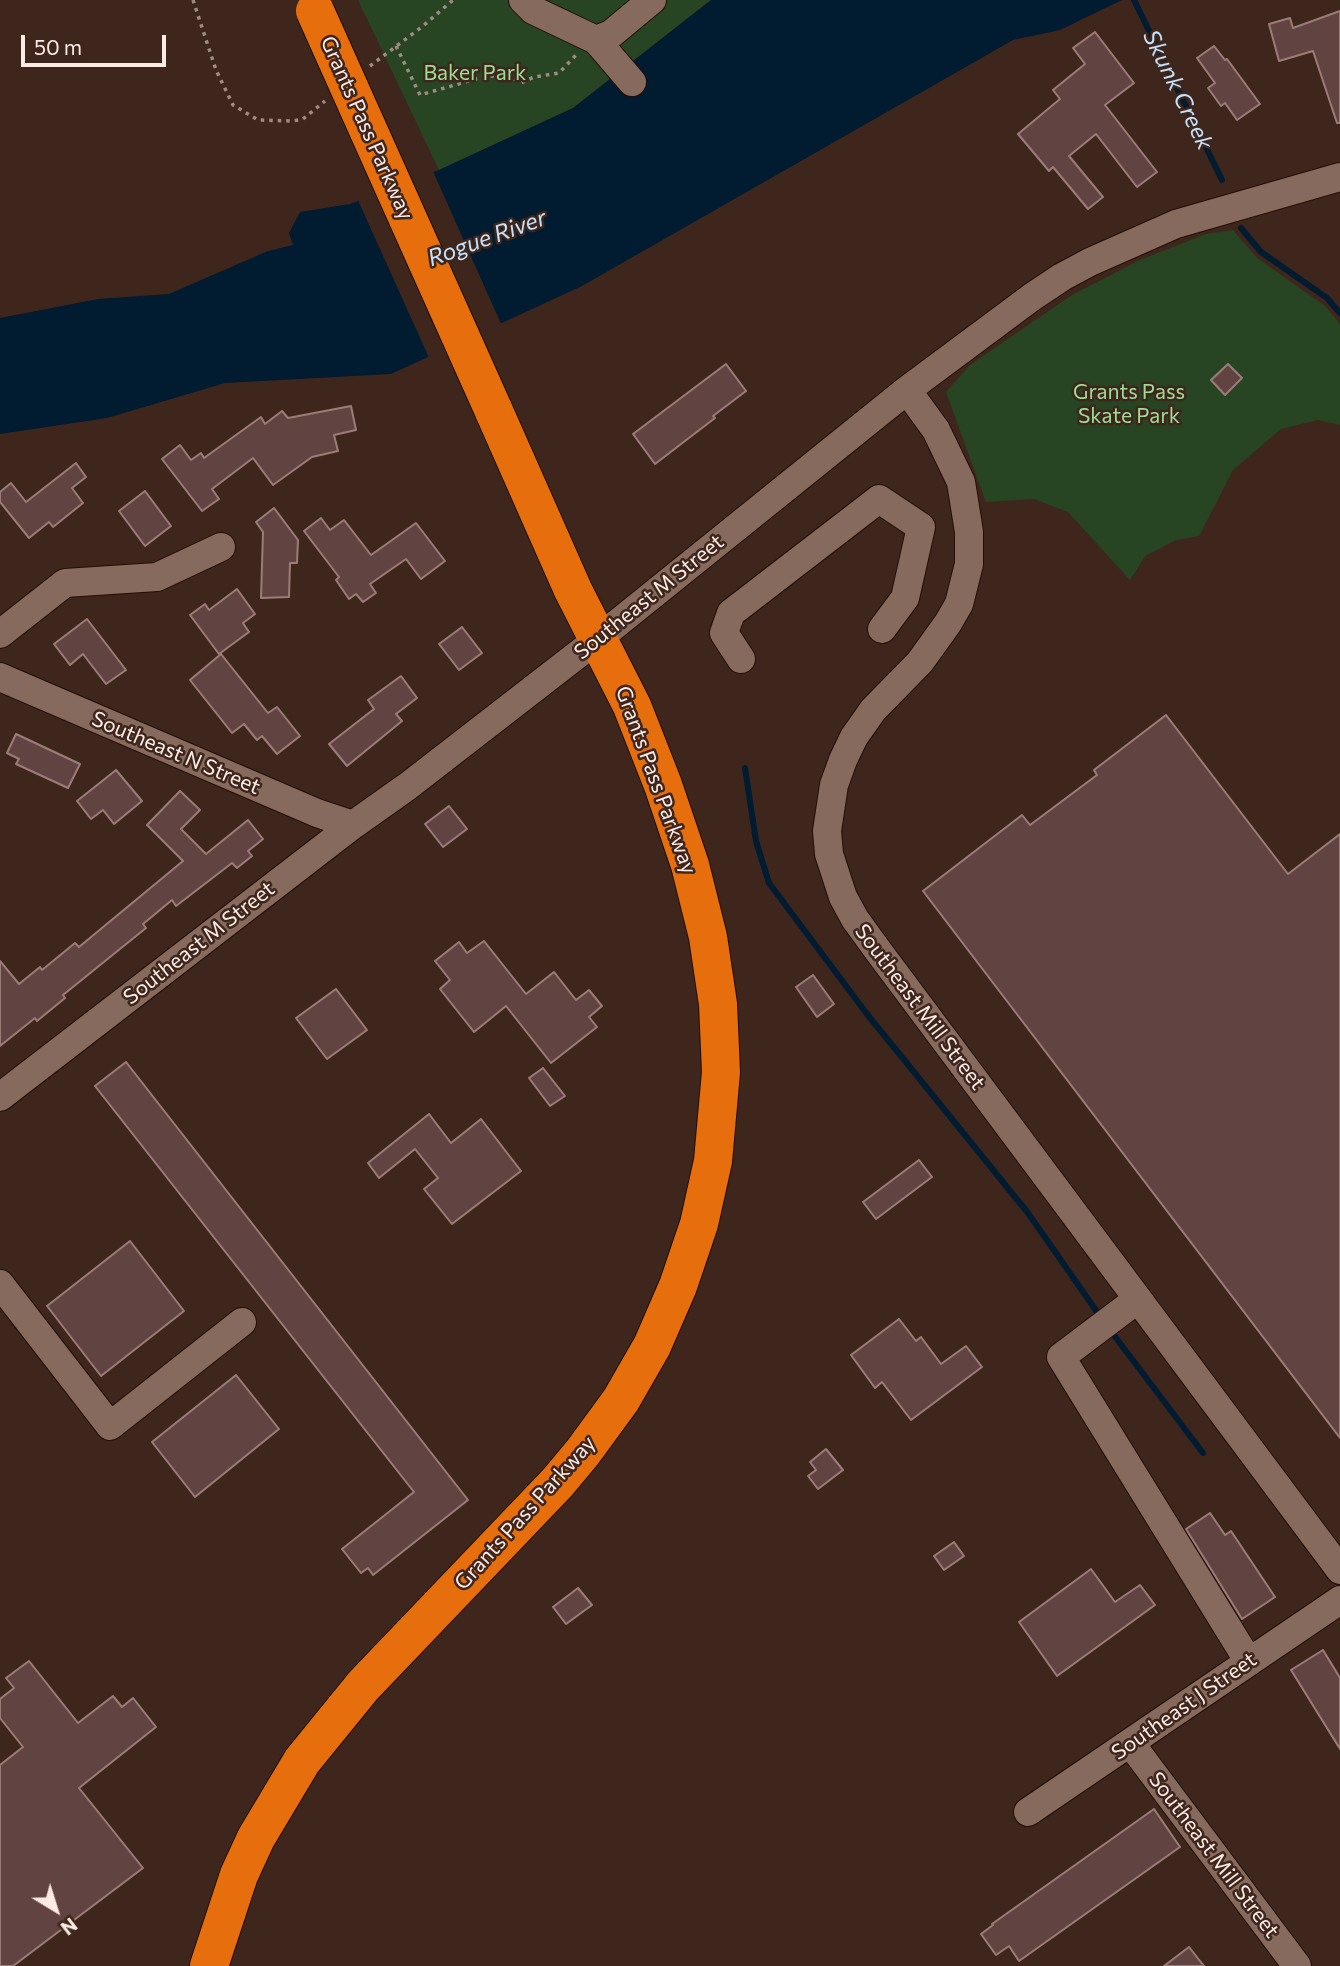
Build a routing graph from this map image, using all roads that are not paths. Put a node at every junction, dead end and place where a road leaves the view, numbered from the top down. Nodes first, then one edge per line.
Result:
1 (523, 0) edge
2 (652, 0) edge
3 (312, 5) edge
4 (596, 40) junction
5 (632, 82) dead end
6 (1340, 177) edge
7 (907, 390) junction
8 (221, 547) dead end
9 (882, 629) dead end
10 (0, 634) edge
11 (599, 638) junction
12 (741, 659) dead end
13 (0, 677) edge
14 (353, 825) junction
15 (0, 1097) edge
16 (0, 1284) edge
17 (1138, 1299) junction
18 (243, 1322) dead end
19 (1340, 1570) edge
20 (1340, 1600) edge
21 (1249, 1662) junction
22 (1131, 1744) junction
23 (1028, 1812) dead end
24 (209, 1966) edge
25 (1297, 1966) edge

1 - 4 street
2 - 4 street
3 - 11 highway, Grants Pass Parkway, bridge
4 - 5 street
6 - 7 street, Southeast M Street
7 - 11 street, Southeast M Street
7 - 17 street, Southeast Mill Street
8 - 10 street
9 - 12 street
11 - 14 street, Southeast M Street
11 - 24 highway, Grants Pass Parkway
13 - 14 street, Southeast N Street
14 - 15 street, Southeast M Street
16 - 18 street
17 - 19 street, Southeast Mill Street
17 - 21 street
20 - 21 street, Southeast J Street
21 - 22 street, Southeast J Street
22 - 23 street, Southeast J Street
22 - 25 street, Southeast Mill Street

